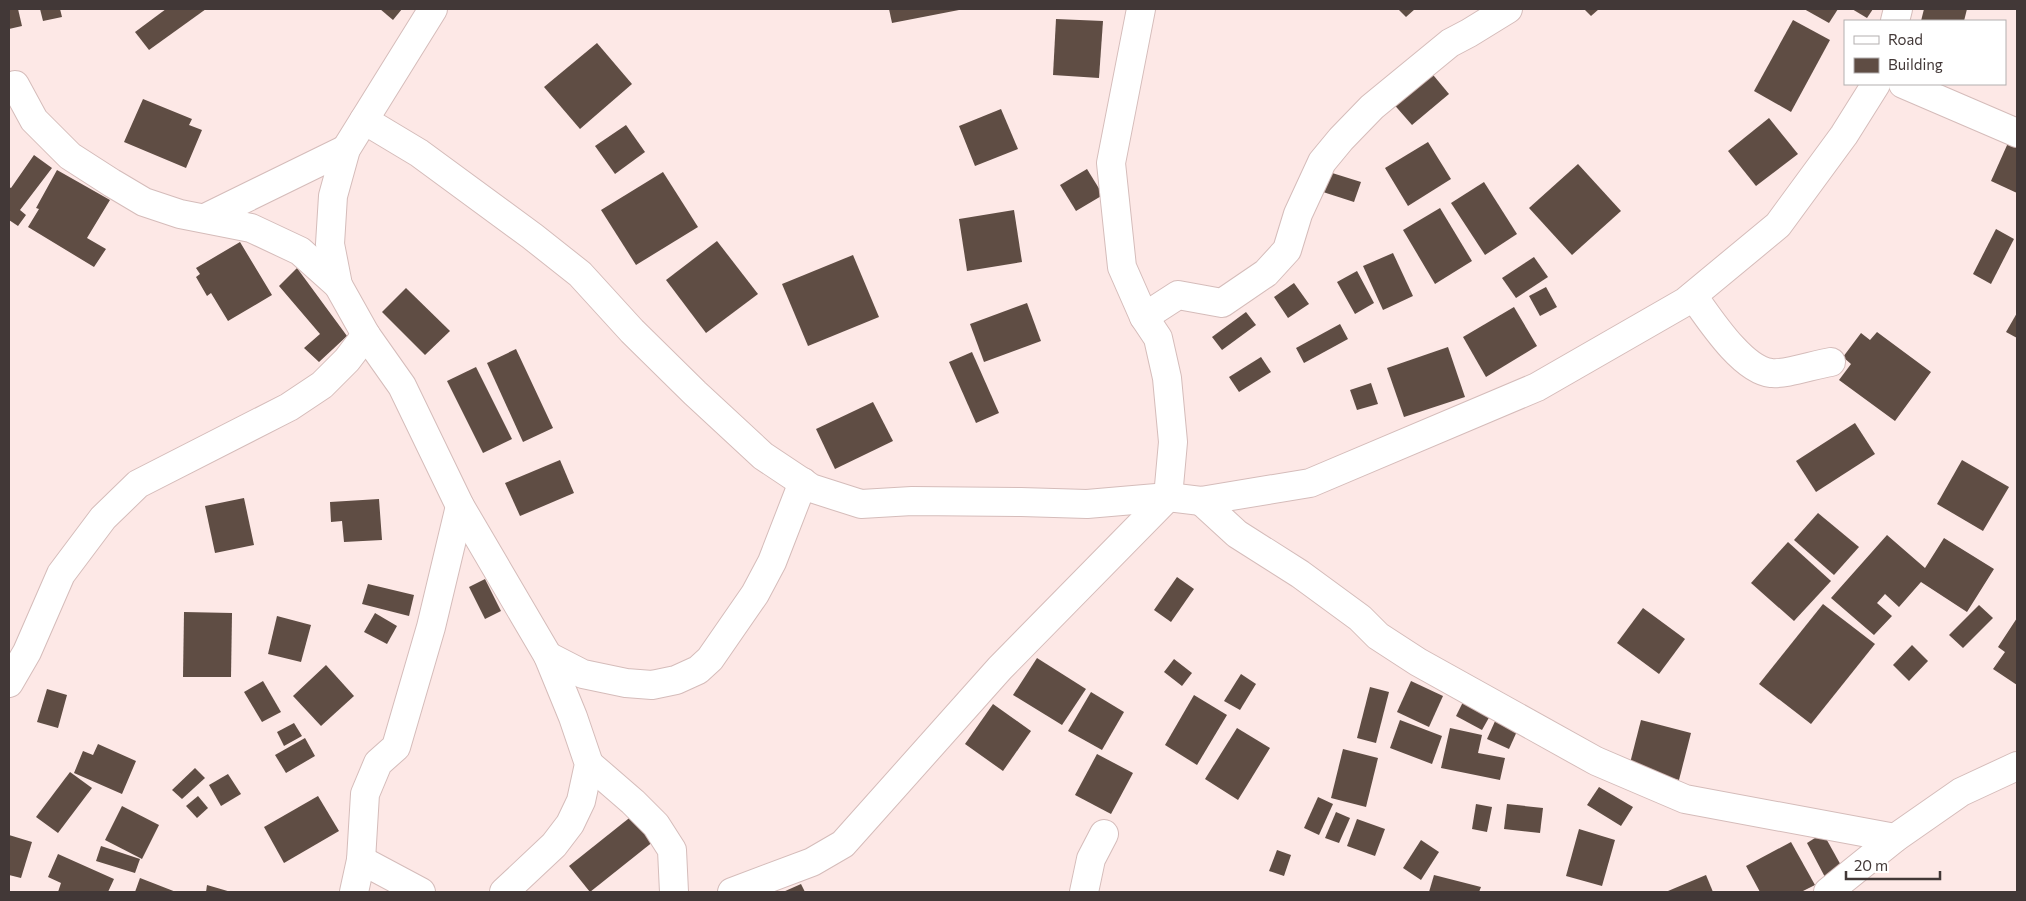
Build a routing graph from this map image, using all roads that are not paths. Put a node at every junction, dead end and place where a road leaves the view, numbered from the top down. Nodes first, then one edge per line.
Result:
1 (433, 9) edge
2 (1141, 9) edge
3 (1508, 9) edge
4 (15, 84) dead end
5 (1875, 85) edge
6 (1905, 85) edge
7 (364, 120) junction
8 (2017, 133) edge
9 (346, 149) junction
10 (204, 218) junction
11 (338, 285) junction
12 (1693, 296) junction
13 (1144, 317) junction
14 (366, 335) junction
15 (1831, 362) dead end
16 (803, 482) junction
17 (1168, 497) junction
18 (1201, 501) junction
19 (460, 506) junction
20 (548, 656) junction
21 (9, 683) edge
22 (589, 764) junction
23 (2017, 766) edge
24 (1104, 834) dead end
25 (1895, 838) junction
26 (361, 860) junction
27 (354, 892) edge
28 (422, 892) edge
29 (504, 892) edge
30 (674, 892) edge
31 (732, 892) edge
32 (1084, 892) edge
33 (1828, 892) edge

1 - 7 street
2 - 13 street
3 - 13 street
4 - 10 street
5 - 12 street
6 - 8 street
7 - 9 street
7 - 16 street
9 - 10 street
9 - 11 street
10 - 11 street
11 - 14 street
12 - 15 street
12 - 18 street
13 - 17 street
14 - 19 street
14 - 21 street
16 - 17 street
16 - 20 street
17 - 18 street
17 - 31 street
18 - 25 street
19 - 20 street
19 - 26 street
20 - 22 street
22 - 29 street
22 - 30 street
23 - 25 street
24 - 32 street
25 - 33 street
26 - 27 street
26 - 28 street

